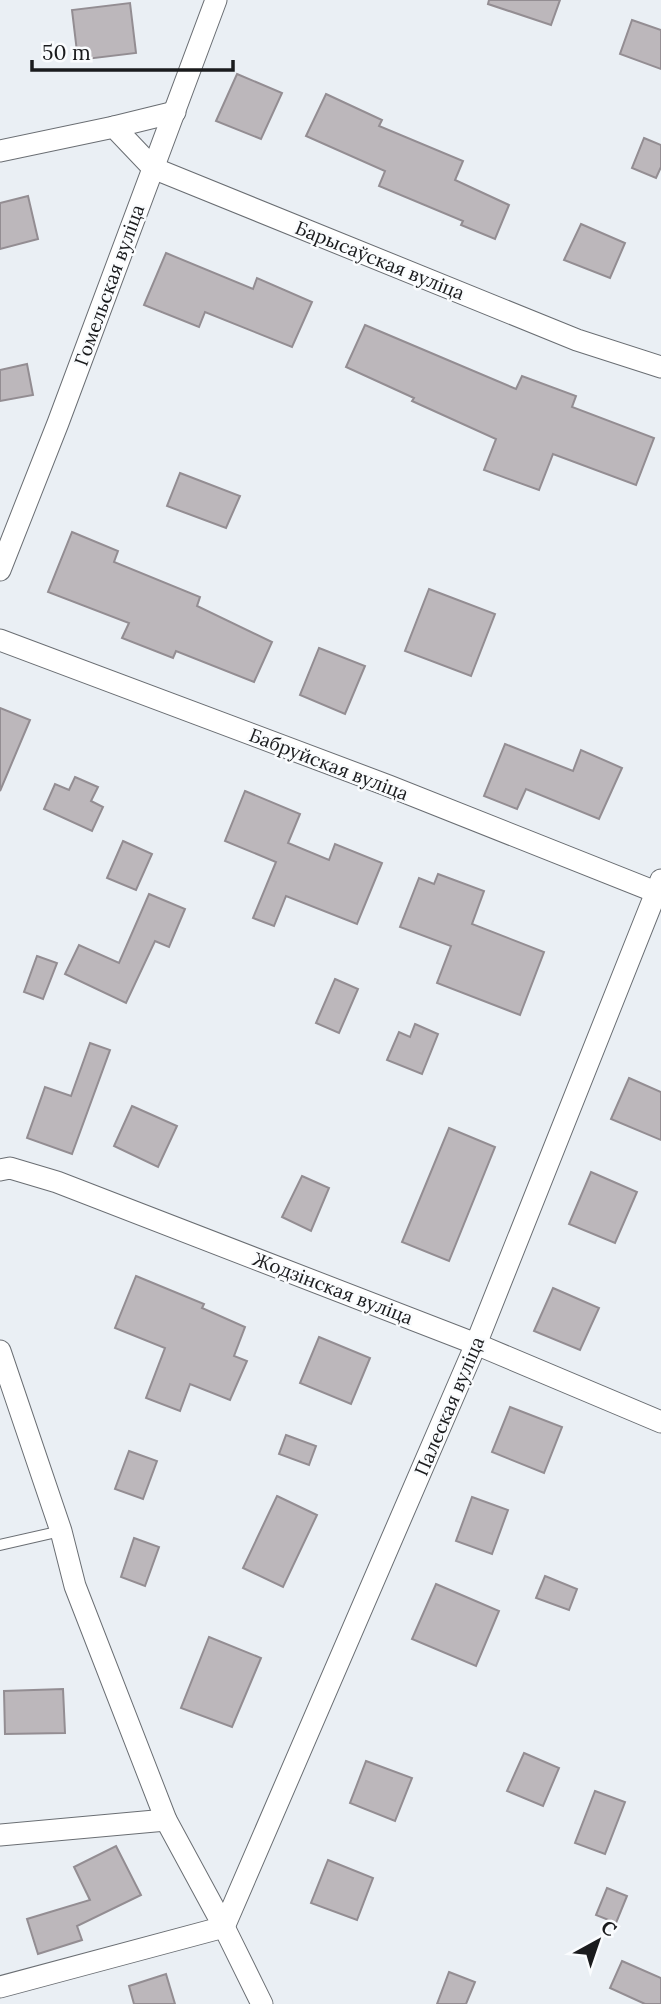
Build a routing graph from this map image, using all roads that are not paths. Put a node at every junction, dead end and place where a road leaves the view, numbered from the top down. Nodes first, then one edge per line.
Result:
1 (216, 0) edge
2 (175, 112) junction
3 (114, 127) junction
4 (0, 150) edge
5 (153, 168) junction
6 (661, 367) edge
7 (0, 570) edge
8 (0, 640) edge
9 (659, 888) edge
10 (0, 1170) edge
11 (476, 1343) junction
12 (0, 1351) edge
13 (661, 1422) edge
14 (61, 1531) junction
15 (0, 1545) edge
16 (166, 1820) junction
17 (0, 1835) edge
18 (224, 1927) junction
19 (0, 1987) edge
20 (262, 2004) edge

1 - 2 street, Гомельская вуліца
2 - 3 street
2 - 5 street, Гомельская вуліца
3 - 4 street
3 - 5 street, Барысаўская вуліца
5 - 6 street, Барысаўская вуліца
5 - 7 street, Гомельская вуліца
8 - 9 street, Бабруйская вуліца
9 - 11 street, Палеская вуліца
10 - 11 street, Жодзінская вуліца
11 - 13 street, Жодзінская вуліца
11 - 18 street, Палеская вуліца
12 - 14 street
14 - 15 lane
14 - 16 street
16 - 17 street
16 - 18 street
18 - 19 street
18 - 20 street

